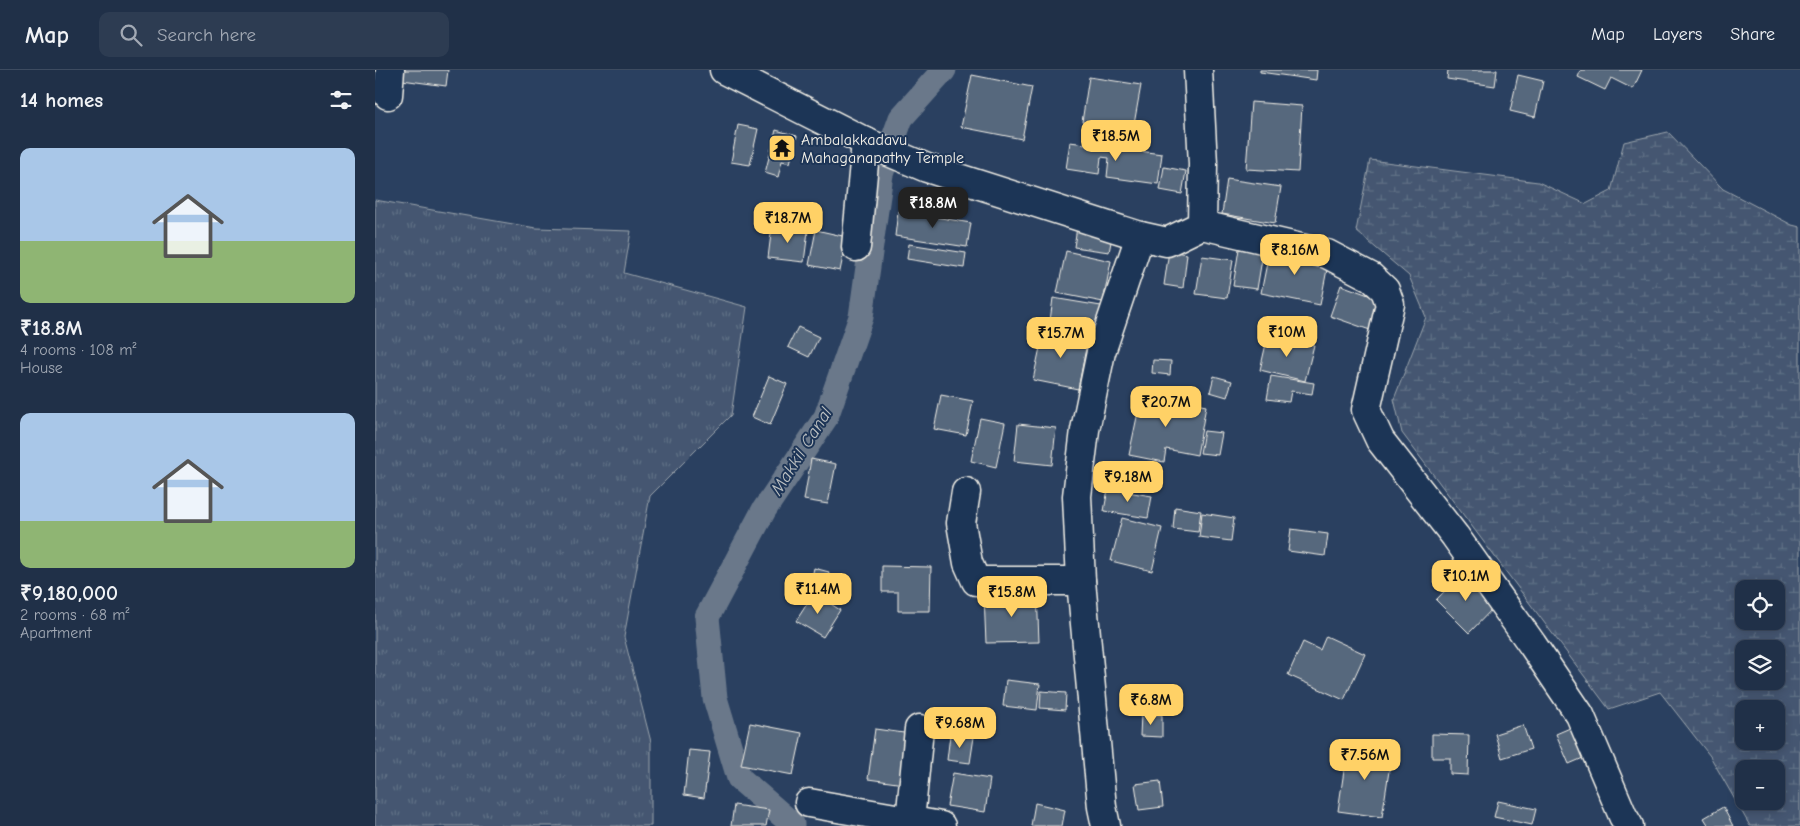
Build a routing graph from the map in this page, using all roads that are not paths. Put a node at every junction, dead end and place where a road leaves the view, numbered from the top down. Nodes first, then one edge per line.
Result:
1 (724, 70) edge
2 (1199, 70) edge
3 (868, 143) junction
4 (1202, 225) junction
5 (1139, 236) junction
6 (856, 247) dead end
7 (966, 492) dead end
8 (1081, 581) junction
9 (919, 729) dead end
10 (809, 804) dead end
11 (910, 820) junction
12 (941, 826) edge
13 (1106, 826) edge
14 (1629, 826) edge

1 - 3 street
2 - 4 street
3 - 5 street
3 - 6 street
4 - 5 street
4 - 14 street
5 - 8 street
7 - 8 street
8 - 13 street
9 - 11 street
10 - 11 street
11 - 12 street

